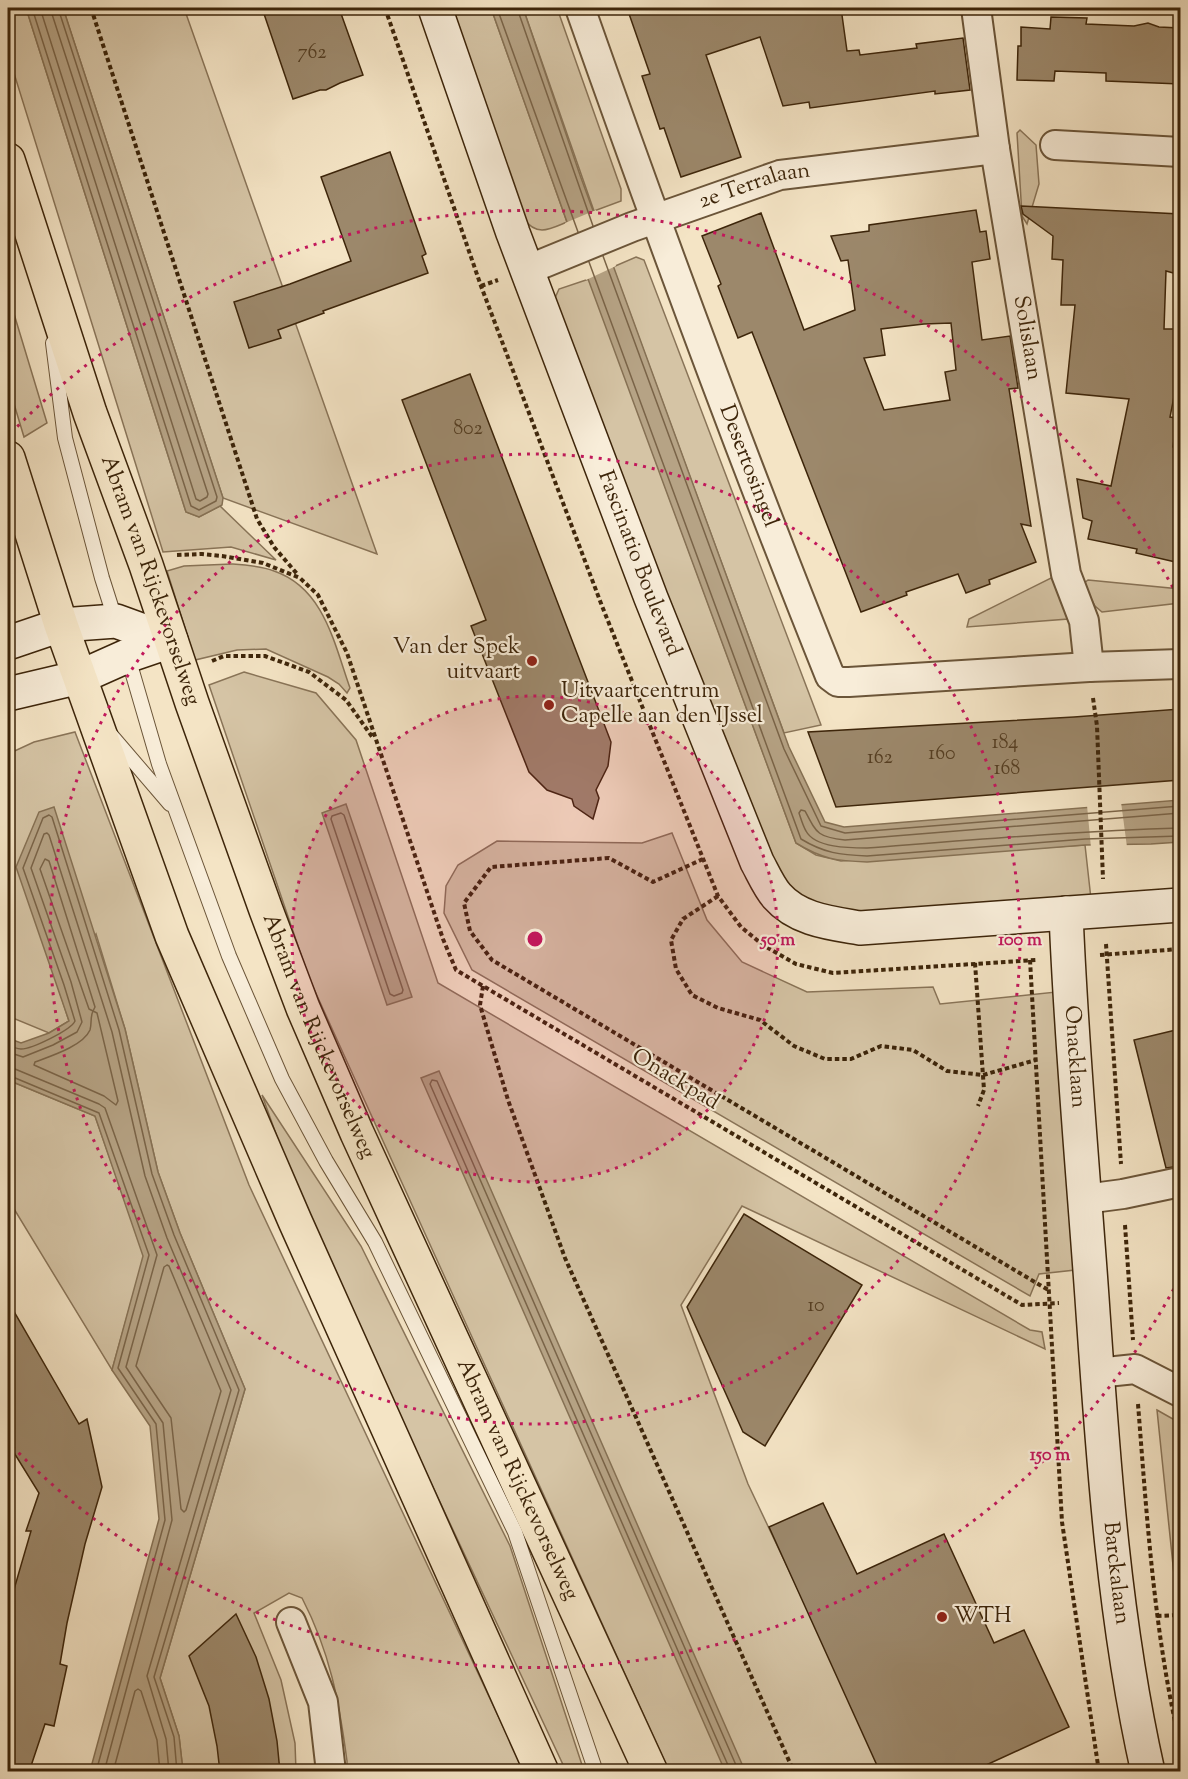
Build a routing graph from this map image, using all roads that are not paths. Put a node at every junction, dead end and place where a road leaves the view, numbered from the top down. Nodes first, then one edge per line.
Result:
1 (435, 8) edge
2 (580, 8) edge
3 (976, 8) edge
4 (1056, 146) dead end
5 (995, 149) junction
6 (1180, 152) edge
7 (8, 160) edge
8 (643, 223) junction
9 (527, 270) junction
10 (45, 278) junction
11 (8, 458) edge
12 (116, 621) junction
13 (61, 625) junction
14 (171, 641) junction
15 (8, 644) edge
16 (127, 656) junction
17 (1180, 664) edge
18 (1089, 668) junction
19 (80, 676) junction
20 (8, 694) edge
21 (93, 714) junction
22 (177, 812) junction
23 (1180, 905) edge
24 (1066, 913) junction
25 (1180, 1182) edge
26 (1085, 1199) junction
27 (1097, 1373) junction
28 (1180, 1392) edge
29 (291, 1622) dead end
30 (331, 1772) edge
31 (542, 1772) edge
32 (596, 1772) edge
33 (651, 1772) edge
34 (1148, 1772) edge

1 - 9 street, Fascinatio Boulevard
2 - 8 street, Desertosingel
3 - 5 street, Solislaan
4 - 6 street
5 - 8 street, 2e Terralaan
5 - 18 street, Solislaan
7 - 10 highway, Abram van Rijckevorselweg
8 - 9 street, 2e Terralaan
8 - 18 street, Desertosingel
9 - 24 street, Fascinatio Boulevard
10 - 12 lane, Abram van Rijckevorselweg
10 - 14 highway, Abram van Rijckevorselweg
11 - 13 highway, Abram van Rijckevorselweg
12 - 13 street
12 - 14 street
12 - 16 lane, Abram van Rijckevorselweg
13 - 15 street
13 - 19 highway, Abram van Rijckevorselweg
14 - 16 street
14 - 33 highway, Abram van Rijckevorselweg
16 - 19 street
16 - 22 lane, Abram van Rijckevorselweg
17 - 18 street
19 - 20 street
19 - 21 highway, Abram van Rijckevorselweg
21 - 22 lane, Abram van Rijckevorselweg
21 - 31 highway, Abram van Rijckevorselweg
22 - 32 lane, Abram van Rijckevorselweg
23 - 24 street, Fascinatio Boulevard
24 - 26 street, Onacklaan
25 - 26 street
26 - 27 street, Onacklaan
27 - 28 street
27 - 34 street, Barckalaan
29 - 30 street

